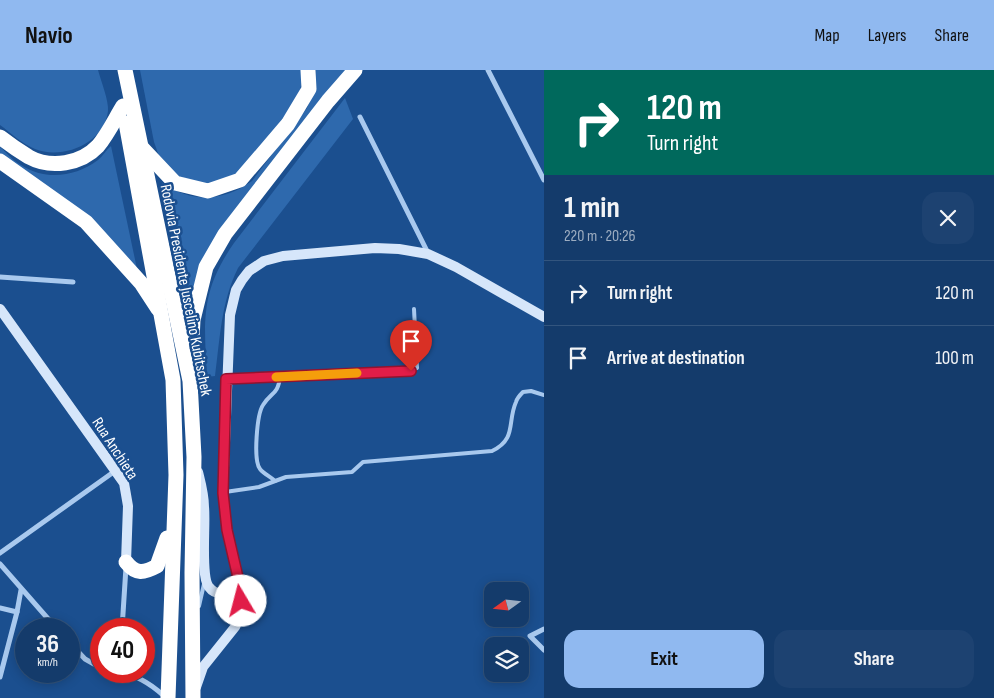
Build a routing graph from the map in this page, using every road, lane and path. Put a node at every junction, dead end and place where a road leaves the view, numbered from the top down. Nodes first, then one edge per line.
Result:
1 (116, 70) edge
2 (125, 70) edge
3 (308, 70) edge
4 (355, 70) edge
5 (488, 70) edge
6 (123, 106) junction
7 (360, 117) dead end
8 (0, 137) edge
9 (142, 148) junction
10 (0, 161) edge
11 (544, 180) edge
12 (428, 254) junction
13 (0, 277) edge
14 (73, 282) dead end
15 (0, 309) edge
16 (414, 309) dead end
17 (163, 316) junction
18 (544, 317) edge
19 (280, 376) junction
20 (226, 379) junction
21 (190, 382) junction
22 (544, 395) edge
23 (194, 458) junction
24 (115, 471) junction
25 (275, 481) junction
26 (223, 493) junction
27 (173, 520) junction
28 (0, 554) edge
29 (126, 562) junction
30 (0, 564) edge
31 (205, 579) junction
32 (240, 586) junction
33 (21, 590) junction
34 (0, 608) edge
35 (17, 612) junction
36 (47, 618) edge
37 (123, 618) edge
38 (544, 629) edge
39 (193, 630) junction
40 (544, 650) edge
41 (80, 654) edge
42 (90, 662) edge
43 (0, 677) edge
44 (149, 683) edge
45 (194, 695) edge
46 (167, 698) edge

1 - 6 highway, Rodovia Presidente Juscelino Kubitschek
2 - 9 highway, Rodovia Presidente Juscelino Kubitschek
3 - 9 highway
4 - 21 highway
5 - 11 street
6 - 8 highway
6 - 17 highway, Rodovia Presidente Juscelino Kubitschek
7 - 12 street
9 - 21 highway, Rodovia Presidente Juscelino Kubitschek
10 - 17 highway
12 - 18 street
12 - 20 street
13 - 14 street
15 - 24 street, Rua Anchieta
16 - 19 lane
17 - 27 highway, Rodovia Presidente Juscelino Kubitschek
19 - 20 lane
19 - 25 lane
20 - 26 street
21 - 23 highway, Rodovia Presidente Juscelino Kubitschek
22 - 25 lane
23 - 31 street
23 - 39 highway, Rodovia Presidente Juscelino Kubitschek
24 - 28 street
24 - 29 street, Rua Anchieta
25 - 26 lane
26 - 32 street
27 - 29 highway
27 - 46 highway, Rodovia Presidente Juscelino Kubitschek
29 - 37 street, Rua Anchieta
30 - 33 street
31 - 32 street
31 - 39 lane
32 - 45 street
33 - 35 street
33 - 36 street
34 - 35 street
35 - 43 street
38 - 40 street
39 - 45 highway, Rodovia Presidente Juscelino Kubitschek
41 - 42 street
44 - 46 street

